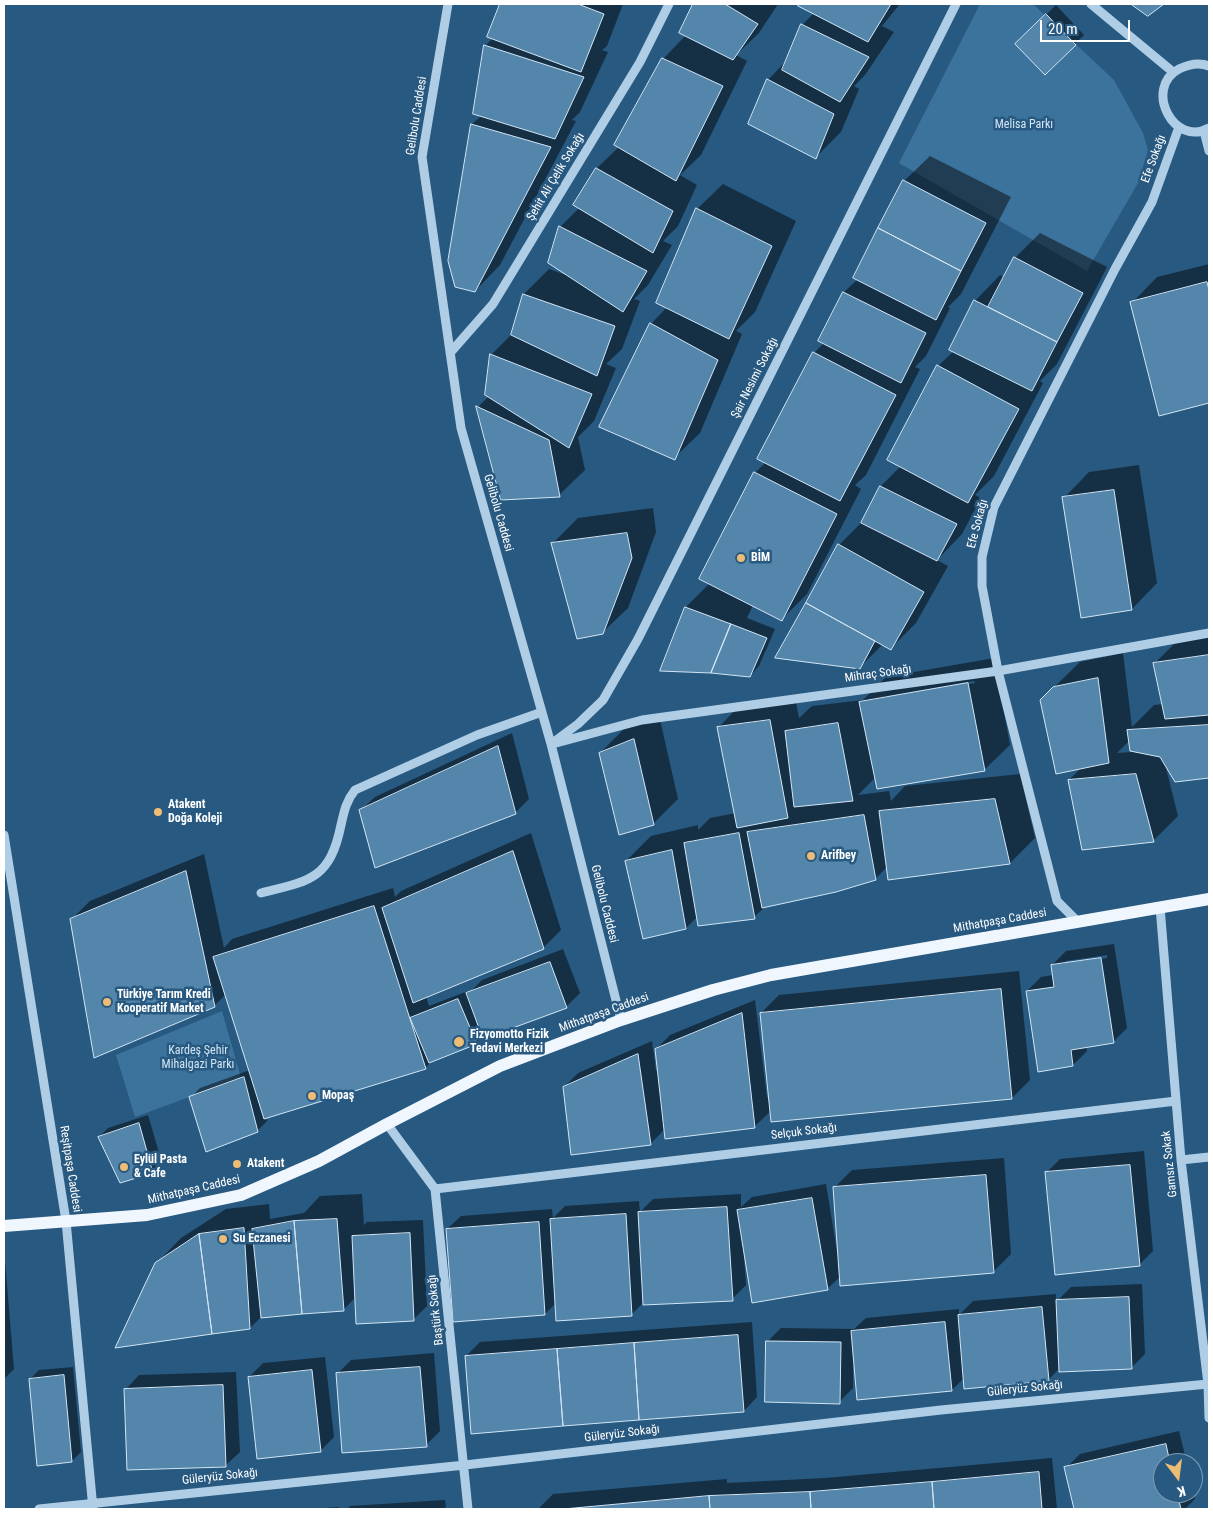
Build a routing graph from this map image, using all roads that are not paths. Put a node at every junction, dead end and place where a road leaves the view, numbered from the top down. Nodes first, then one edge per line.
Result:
1 (448, 4) edge
2 (669, 4) edge
3 (956, 4) edge
4 (1091, 4) edge
5 (1209, 66) edge
6 (1173, 72) junction
7 (1179, 127) junction
8 (1207, 129) edge
9 (1209, 151) edge
10 (450, 353) junction
11 (1209, 633) edge
12 (998, 671) junction
13 (542, 712) junction
14 (551, 744) junction
15 (4, 835) edge
16 (261, 893) dead end
17 (1209, 899) edge
18 (1160, 907) junction
19 (1078, 922) junction
20 (621, 1020) junction
21 (1176, 1101) junction
22 (387, 1124) junction
23 (1209, 1157) edge
24 (1181, 1160) junction
25 (436, 1189) junction
26 (66, 1221) junction
27 (4, 1226) edge
28 (1208, 1384) edge
29 (1209, 1418) edge
30 (465, 1465) junction
31 (92, 1506) edge
32 (39, 1509) edge
33 (468, 1509) edge

1 - 10 street, Gelibolu Caddesi
2 - 10 street, Şehit Ali Çelik Sokağı
3 - 14 street, Şair Nesimi Sokağı
4 - 6 street
5 - 6 street
6 - 7 street, Efe Sokağı
7 - 8 street, Efe Sokağı
7 - 12 street, Efe Sokağı
8 - 9 street
10 - 13 street, Gelibolu Caddesi
11 - 12 street, Mihraç Sokağı
12 - 14 street, Mihraç Sokağı
12 - 19 street, Efe Sokağı
13 - 14 street, Gelibolu Caddesi
13 - 16 street
14 - 20 street, Gelibolu Caddesi
15 - 26 street, Reşitpaşa Caddesi
17 - 18 main road, Mithatpaşa Caddesi
18 - 19 main road, Mithatpaşa Caddesi
18 - 21 street, Gamsız Sokak
19 - 20 main road, Mithatpaşa Caddesi
20 - 22 main road, Mithatpaşa Caddesi
21 - 24 street, Gamsız Sokak
21 - 25 street, Selçuk Sokağı
22 - 25 street
22 - 26 main road, Mithatpaşa Caddesi
23 - 24 street
24 - 28 street, Gamsız Sokak
25 - 30 street, Baştürk Sokağı
26 - 27 main road, Mithatpaşa Caddesi
26 - 31 street, Reşitpaşa Caddesi
28 - 29 street, Gamsız Sokak
28 - 30 street, Güleryüz Sokağı
30 - 31 street, Güleryüz Sokağı
30 - 33 street, Baştürk Sokağı
31 - 32 street, Güleryüz Sokağı

